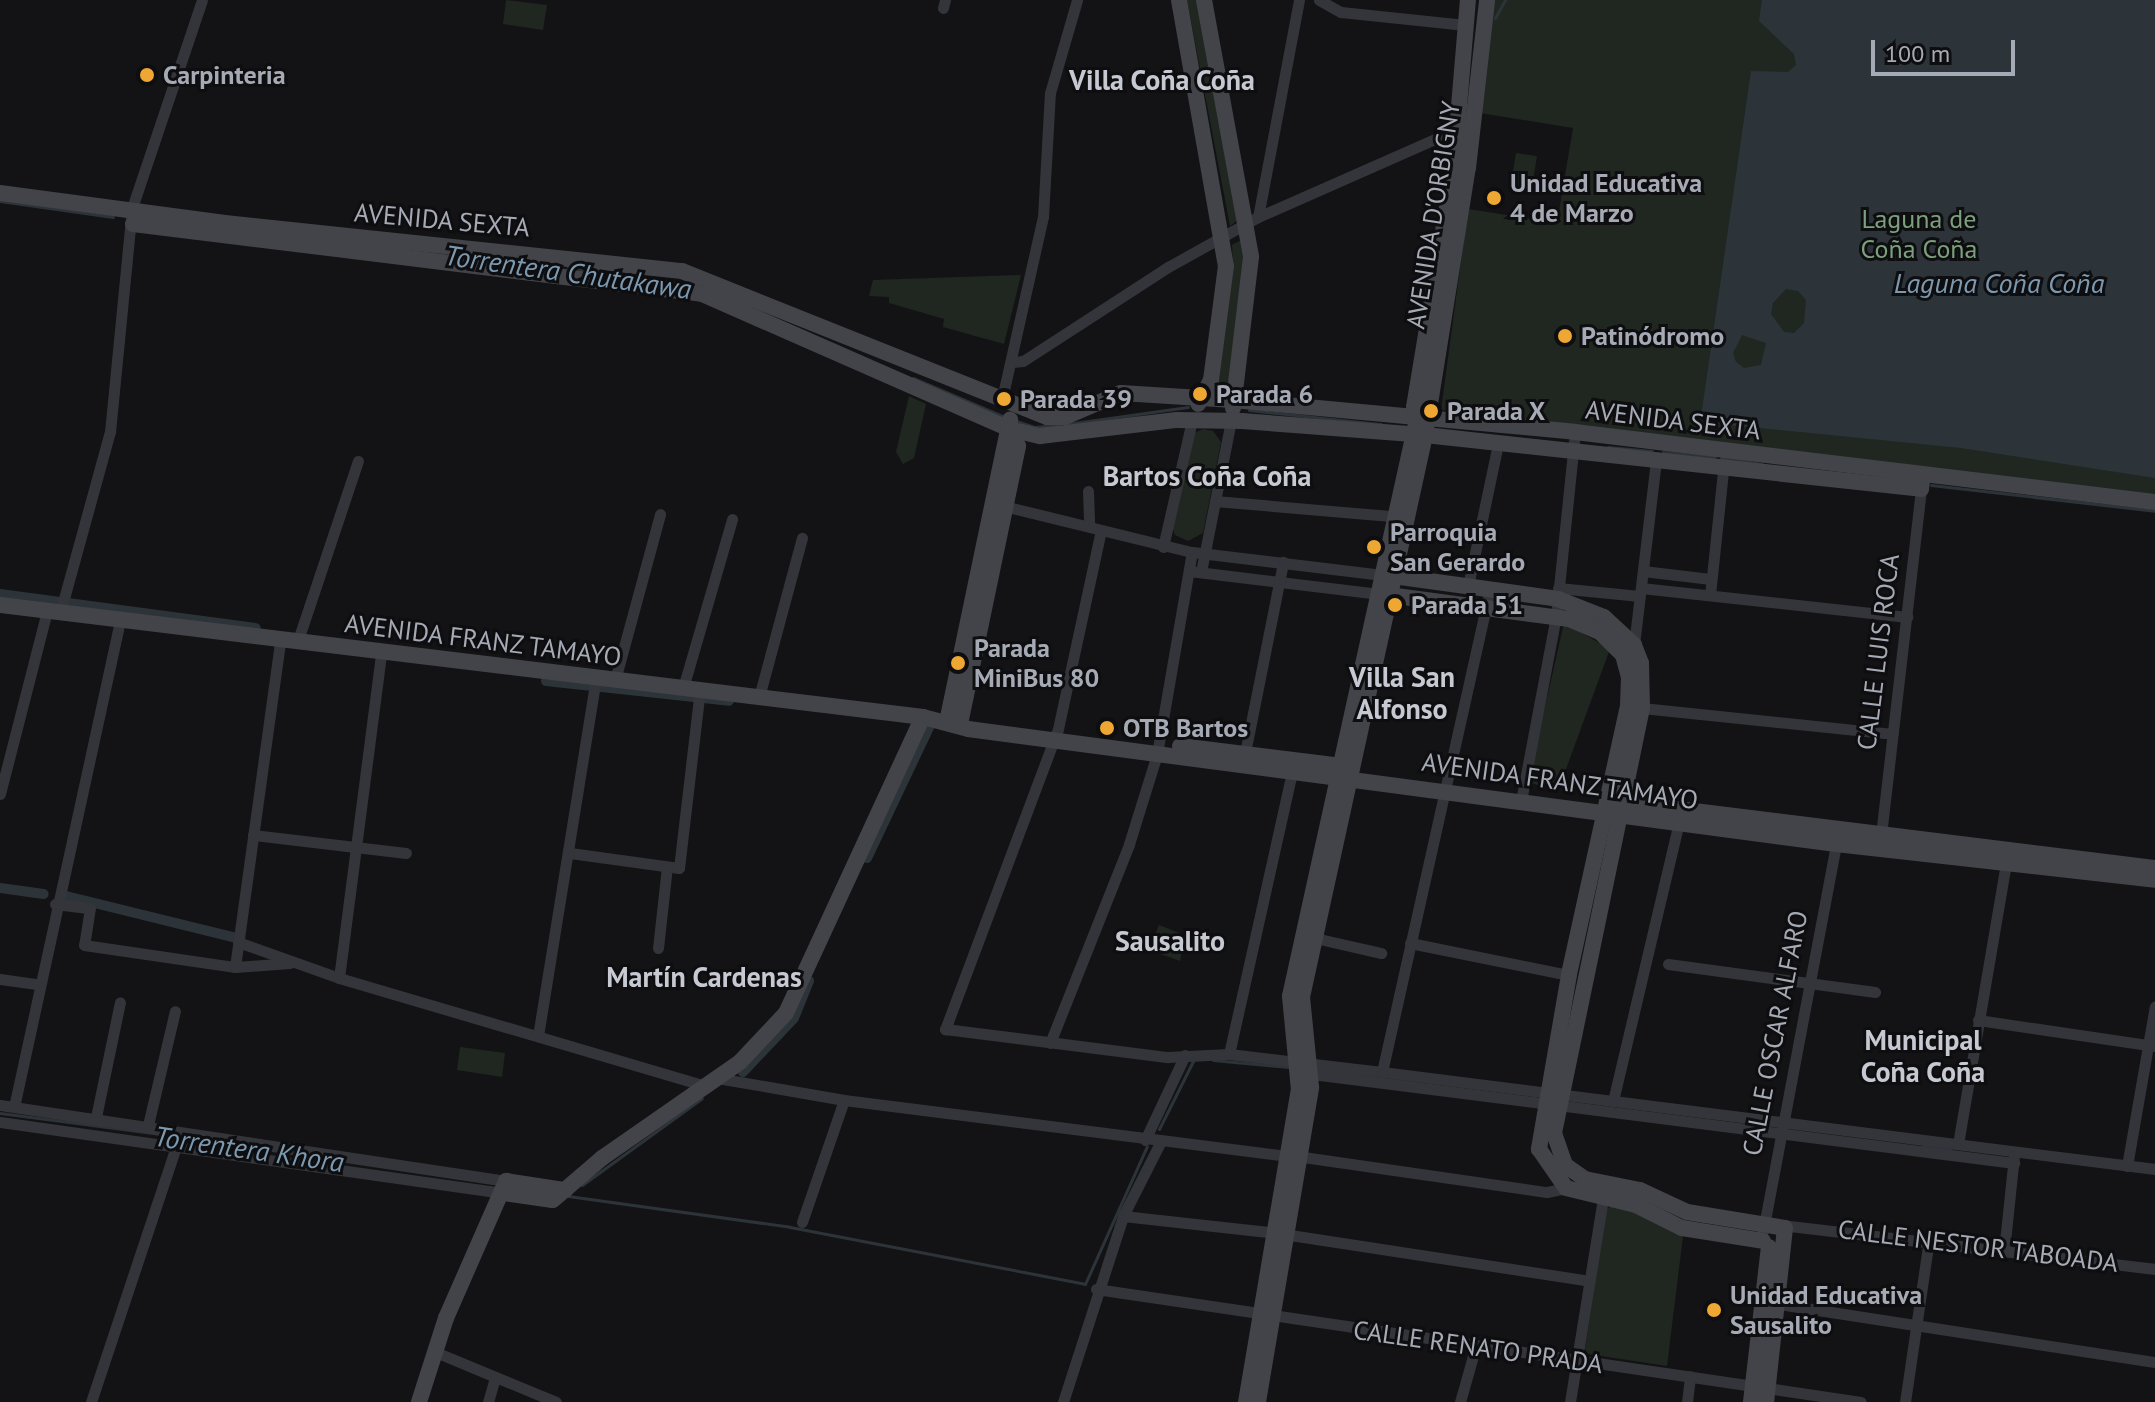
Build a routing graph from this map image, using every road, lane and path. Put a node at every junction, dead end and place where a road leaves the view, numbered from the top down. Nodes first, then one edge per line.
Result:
1 (202, 0) edge
2 (1077, 0) edge
3 (1179, 0) edge
4 (1204, 0) edge
5 (1299, 0) edge
6 (1319, 0) edge
7 (1468, 0) edge
8 (1487, 0) edge
9 (1465, 25) junction
10 (1465, 127) junction
11 (0, 193) edge
12 (133, 216) junction
13 (1252, 222) junction
14 (1224, 239) junction
15 (862, 357) junction
16 (1012, 362) junction
17 (1196, 410) junction
18 (1232, 410) junction
19 (1009, 416) junction
20 (1420, 427) junction
21 (1574, 443) junction
22 (1498, 444) junction
23 (1724, 458) junction
24 (1656, 460) junction
25 (358, 461) dead end
26 (1922, 482) junction
27 (1088, 491) dead end
28 (1215, 501) junction
29 (2155, 502) edge
30 (998, 505) junction
31 (660, 514) dead end
32 (1402, 517) junction
33 (732, 519) dead end
34 (1095, 529) junction
35 (802, 538) dead end
36 (1163, 547) junction
37 (1198, 553) junction
38 (1283, 562) junction
39 (1643, 571) junction
40 (1195, 572) junction
41 (1389, 576) junction
42 (1711, 579) junction
43 (1280, 580) junction
44 (1468, 586) junction
45 (1490, 589) junction
46 (1641, 592) junction
47 (1558, 594) junction
48 (1385, 595) junction
49 (1710, 595) junction
50 (0, 605) edge
51 (1487, 607) junction
52 (54, 612) junction
53 (1556, 616) junction
54 (1907, 617) junction
55 (120, 620) junction
56 (289, 642) junction
57 (1634, 645) junction
58 (381, 653) junction
59 (596, 678) junction
60 (615, 680) junction
61 (692, 689) junction
62 (759, 697) junction
63 (1642, 708) junction
64 (923, 717) junction
65 (954, 723) junction
66 (1056, 734) junction
67 (1893, 734) junction
68 (1158, 748) junction
69 (1245, 753) junction
70 (1292, 771) junction
71 (1347, 772) junction
72 (1449, 786) junction
73 (0, 794) edge
74 (1522, 796) junction
75 (1614, 807) junction
76 (1679, 822) junction
77 (253, 835) junction
78 (1881, 835) junction
79 (1836, 844) junction
80 (356, 847) junction
81 (406, 853) dead end
82 (570, 853) junction
83 (2007, 856) junction
84 (667, 867) junction
85 (2155, 868) edge
86 (2155, 880) edge
87 (55, 904) junction
88 (1315, 938) junction
89 (238, 942) junction
90 (1410, 943) junction
91 (658, 948) dead end
92 (1381, 953) dead end
93 (295, 962) junction
94 (1668, 964) dead end
95 (235, 967) junction
96 (1569, 975) junction
97 (339, 978) junction
98 (0, 979) edge
99 (37, 984) junction
100 (1808, 985) junction
101 (1875, 992) dead end
102 (120, 1002) dead end
103 (2155, 1006) edge
104 (175, 1011) dead end
105 (1978, 1020) junction
106 (538, 1036) junction
107 (1050, 1043) junction
108 (2151, 1045) edge
109 (1229, 1054) junction
110 (1185, 1055) junction
111 (1304, 1068) junction
112 (1382, 1072) junction
113 (712, 1082) junction
114 (1553, 1099) junction
115 (844, 1100) junction
116 (1613, 1101) junction
117 (0, 1105) edge
118 (14, 1107) junction
119 (96, 1117) junction
120 (0, 1122) edge
121 (148, 1125) junction
122 (1782, 1126) junction
123 (1145, 1140) junction
124 (1161, 1141) junction
125 (177, 1144) junction
126 (1958, 1144) junction
127 (1296, 1157) junction
128 (2014, 1158) junction
129 (2127, 1166) junction
130 (2155, 1169) edge
131 (504, 1187) junction
132 (1566, 1188) junction
133 (1603, 1199) junction
134 (1123, 1216) junction
135 (802, 1222) dead end
136 (1774, 1233) junction
137 (1283, 1234) junction
138 (1929, 1240) junction
139 (2004, 1251) junction
140 (2155, 1269) edge
141 (1589, 1281) junction
142 (1096, 1289) junction
143 (1779, 1304) junction
144 (1270, 1316) junction
145 (1918, 1325) junction
146 (1475, 1349) junction
147 (433, 1351) junction
148 (1577, 1361) junction
149 (2155, 1362) edge
150 (1690, 1376) junction
151 (495, 1378) junction
152 (1759, 1384) junction
153 (91, 1402) edge
154 (419, 1402) edge
155 (488, 1402) edge
156 (556, 1402) edge
157 (1063, 1402) edge
158 (1246, 1402) edge
159 (1258, 1402) edge
160 (1460, 1402) edge
161 (1570, 1402) edge
162 (1687, 1402) edge
163 (1751, 1402) edge
164 (1766, 1402) edge
165 (1861, 1402) edge
166 (1905, 1402) edge

1 - 12 street
2 - 16 street
3 - 14 main road
4 - 13 main road
5 - 13 street
6 - 9 street
7 - 9 main road, AVENIDA D'ORBIGNY
8 - 10 main road, AVENIDA D'ORBIGNY
9 - 10 main road, AVENIDA D'ORBIGNY
10 - 13 street
10 - 20 main road, AVENIDA D'ORBIGNY
11 - 12 main road, AVENIDA SEXTA
12 - 15 main road, AVENIDA SEXTA
12 - 52 street
13 - 14 street
13 - 18 main road
14 - 16 street
14 - 17 main road
15 - 19 main road, AVENIDA SEXTA
15 - 19 main road, AVENIDA SEXTA
16 - 19 street
17 - 18 main road, AVENIDA SEXTA
17 - 18 main road, AVENIDA SEXTA
17 - 19 main road, AVENIDA SEXTA
17 - 19 main road, AVENIDA SEXTA
17 - 36 street
18 - 20 main road, AVENIDA SEXTA
18 - 28 street
19 - 30 main road
20 - 21 main road, AVENIDA SEXTA
20 - 22 main road, AVENIDA SEXTA
20 - 32 main road, AVENIDA D'ORBIGNY
21 - 22 main road, AVENIDA SEXTA
21 - 23 main road, AVENIDA SEXTA
21 - 24 main road, AVENIDA SEXTA
21 - 47 street
22 - 44 street
23 - 24 main road, AVENIDA SEXTA
23 - 26 main road, AVENIDA SEXTA
23 - 42 street
24 - 39 street
25 - 56 street
26 - 29 main road, AVENIDA SEXTA
26 - 54 street, CALLE LUIS ROCA
27 - 34 street
28 - 32 street
28 - 37 street
30 - 34 street
30 - 65 main road
31 - 60 street
32 - 41 main road, AVENIDA D'ORBIGNY
33 - 61 street
34 - 36 street
34 - 66 street
35 - 62 street
36 - 37 street
37 - 38 street
37 - 40 street
38 - 41 street
38 - 43 street
39 - 42 street
39 - 46 street
40 - 43 street
40 - 68 street
41 - 44 main road
41 - 48 main road, AVENIDA D'ORBIGNY
42 - 49 street
43 - 48 street
43 - 69 street
44 - 45 main road
45 - 47 main road
45 - 51 street
46 - 47 street
46 - 49 street
46 - 57 street
47 - 53 street
47 - 57 main road
48 - 51 main road
48 - 71 main road, AVENIDA D'ORBIGNY
49 - 54 street
50 - 52 main road, AVENIDA FRANZ TAMAYO
51 - 53 main road
51 - 72 street
52 - 55 main road, AVENIDA FRANZ TAMAYO
52 - 73 street
53 - 74 street
53 - 75 main road
54 - 67 street, CALLE LUIS ROCA
55 - 56 main road, AVENIDA FRANZ TAMAYO
55 - 87 street
56 - 58 main road, AVENIDA FRANZ TAMAYO
56 - 77 street
57 - 63 main road
58 - 59 main road, AVENIDA FRANZ TAMAYO
58 - 80 street
59 - 60 main road, AVENIDA FRANZ TAMAYO
59 - 82 street
60 - 61 main road, AVENIDA FRANZ TAMAYO
61 - 62 main road, AVENIDA FRANZ TAMAYO
61 - 84 street
62 - 64 main road, AVENIDA FRANZ TAMAYO
63 - 67 street
63 - 75 main road
64 - 65 main road, AVENIDA FRANZ TAMAYO
64 - 113 main road
65 - 66 main road, AVENIDA FRANZ TAMAYO
66 - 68 main road, AVENIDA FRANZ TAMAYO
66 - 107 street
67 - 78 street, CALLE LUIS ROCA
68 - 69 main road, AVENIDA FRANZ TAMAYO
68 - 70 main road, AVENIDA FRANZ TAMAYO
68 - 107 street
69 - 71 main road, AVENIDA FRANZ TAMAYO
70 - 71 main road, AVENIDA FRANZ TAMAYO
70 - 109 street
71 - 72 main road, AVENIDA FRANZ TAMAYO
71 - 88 main road
71 - 111 main road
72 - 74 main road, AVENIDA FRANZ TAMAYO
72 - 90 street
74 - 75 main road, AVENIDA FRANZ TAMAYO
75 - 76 main road, AVENIDA FRANZ TAMAYO
75 - 78 main road, AVENIDA FRANZ TAMAYO
75 - 96 main road
75 - 114 main road
76 - 79 main road, AVENIDA FRANZ TAMAYO
76 - 116 street
77 - 80 street
77 - 89 street
78 - 83 main road, AVENIDA FRANZ TAMAYO
79 - 83 main road, AVENIDA FRANZ TAMAYO
79 - 100 street, CALLE OSCAR ALFARO
80 - 81 street
80 - 97 street
82 - 84 street
82 - 106 street
83 - 85 main road, AVENIDA FRANZ TAMAYO
83 - 86 main road, AVENIDA FRANZ TAMAYO
83 - 105 street
84 - 91 street
87 - 95 street
87 - 99 street
88 - 92 street
88 - 111 main road
89 - 93 street
89 - 95 street
90 - 96 street
90 - 112 street
93 - 95 street
93 - 97 street
94 - 100 street
96 - 114 main road
97 - 106 street
98 - 99 street
99 - 118 street
100 - 101 street
100 - 122 street, CALLE OSCAR ALFARO
102 - 119 street
103 - 108 street
104 - 121 street
105 - 108 street
105 - 126 street
106 - 113 street
107 - 110 street
108 - 129 street
109 - 110 street
109 - 111 street
110 - 123 street
111 - 112 street
111 - 114 street
111 - 127 main road
112 - 114 street
113 - 115 street
113 - 131 main road
114 - 116 street
114 - 122 street
114 - 132 main road
114 - 136 main road
115 - 123 street
115 - 135 street
116 - 122 street
117 - 118 street
118 - 119 street
119 - 121 street
120 - 125 street
121 - 131 street
122 - 126 street
122 - 128 street
122 - 136 street, CALLE OSCAR ALFARO
123 - 124 street
124 - 127 street
124 - 134 street
125 - 131 street
125 - 153 street
126 - 128 street
127 - 132 street
127 - 137 main road
128 - 129 street
128 - 139 street
129 - 130 street
131 - 147 main road
132 - 133 main road
133 - 136 main road
133 - 141 street
134 - 137 street
134 - 142 street
136 - 138 street, CALLE NESTOR TABOADA
136 - 143 main road, CALLE OSCAR ALFARO
136 - 152 main road, CALLE OSCAR ALFARO
137 - 141 street
137 - 144 main road
138 - 139 street, CALLE NESTOR TABOADA
138 - 145 street
139 - 140 street, CALLE NESTOR TABOADA
141 - 148 street
142 - 144 street, CALLE RENATO PRADA
142 - 157 street
143 - 145 street
143 - 152 main road, CALLE OSCAR ALFARO
144 - 146 street, CALLE RENATO PRADA
144 - 158 main road
144 - 159 main road
145 - 149 street
145 - 166 street
146 - 148 street, CALLE RENATO PRADA
146 - 160 street
147 - 151 street
147 - 154 main road
148 - 150 street, CALLE RENATO PRADA
148 - 161 street
150 - 152 street, CALLE RENATO PRADA
150 - 162 street
151 - 155 street
151 - 156 street
152 - 163 main road, CALLE OSCAR ALFARO
152 - 164 main road, CALLE OSCAR ALFARO
152 - 165 street, CALLE RENATO PRADA

